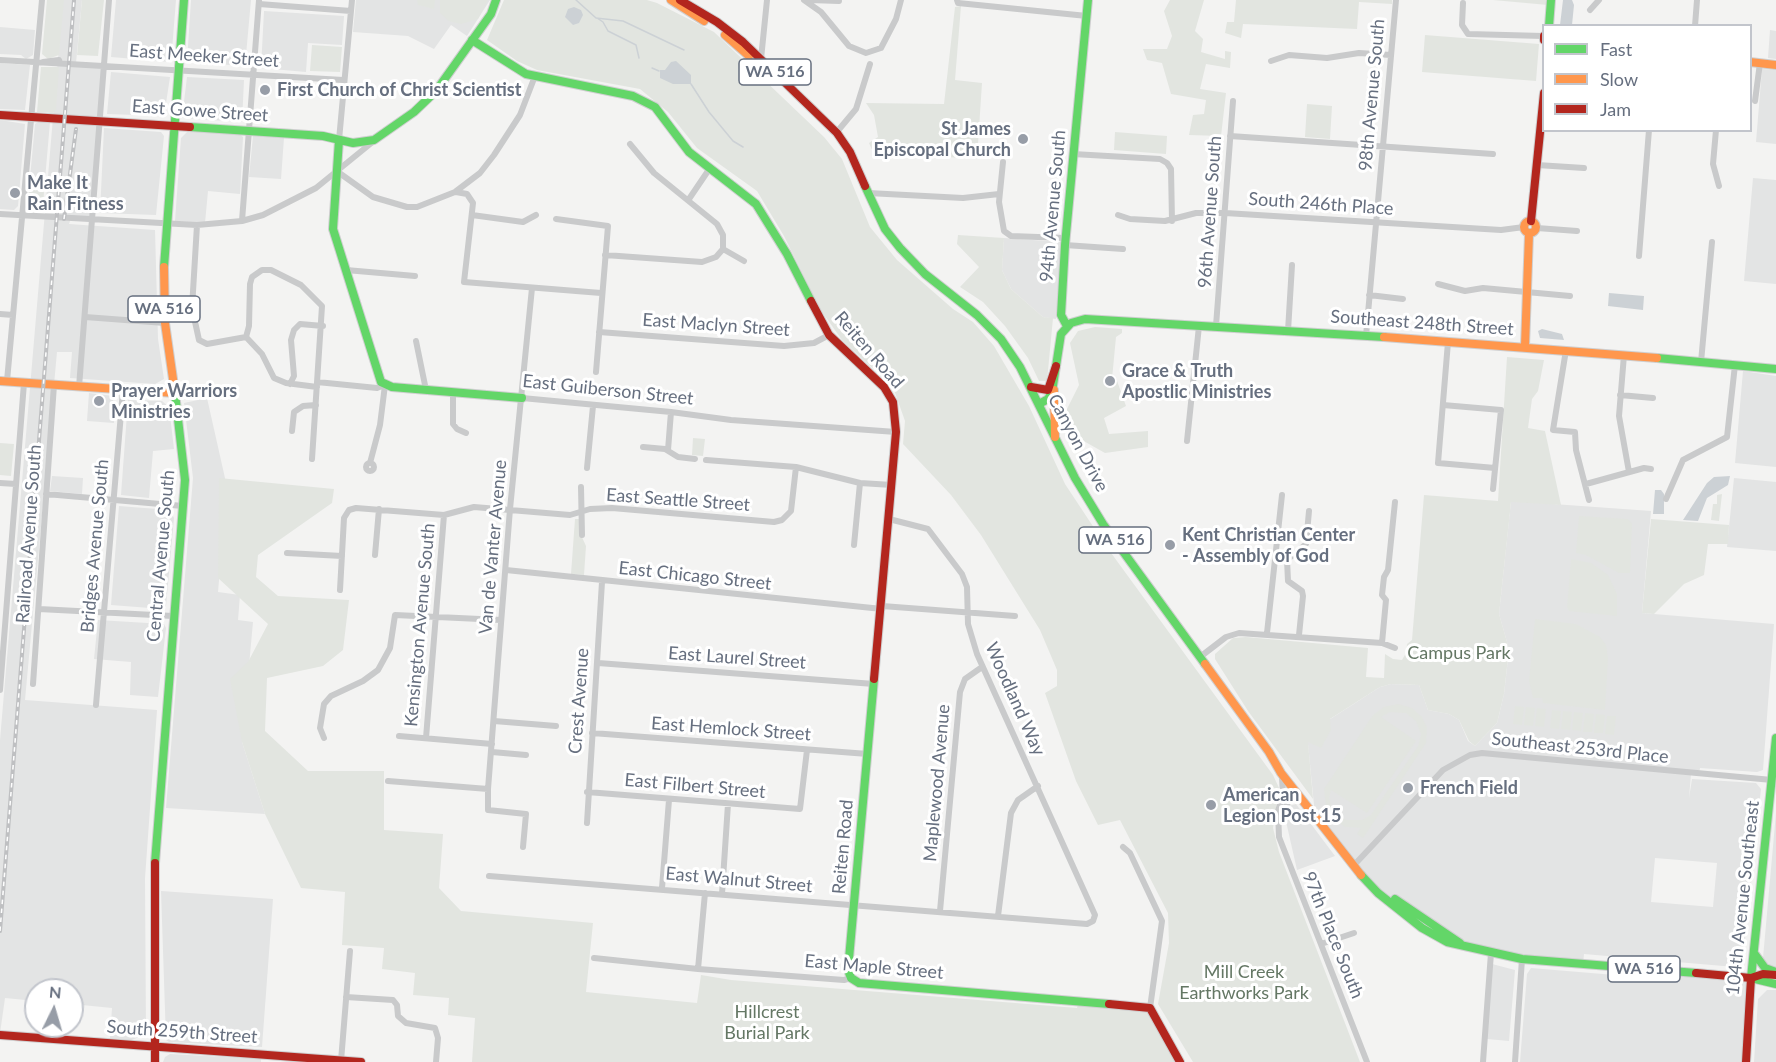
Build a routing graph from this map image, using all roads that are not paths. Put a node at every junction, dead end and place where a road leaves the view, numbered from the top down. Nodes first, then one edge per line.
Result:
1 (42, 0) edge
2 (109, 0) edge
3 (184, 0) edge
4 (352, 0) edge
5 (496, 0) edge
6 (670, 0) edge
7 (680, 0) edge
8 (767, 0) edge
9 (804, 0) edge
10 (810, 0) edge
11 (902, 0) edge
12 (957, 0) edge
13 (1088, 0) edge
14 (1396, 0) edge
15 (1551, 0) edge
16 (1599, 0) edge
17 (1697, 0) edge
18 (839, 1) edge
19 (259, 2) edge
20 (1463, 3) dead end
21 (1590, 10) dead end
22 (351, 11) junction
23 (1087, 16) junction
24 (1549, 24) edge
25 (1695, 24) edge
26 (1542, 38) edge
27 (472, 40) junction
28 (1391, 55) junction
29 (761, 58) junction
30 (0, 60) edge
31 (40, 61) junction
32 (1271, 61) dead end
33 (1755, 63) edge
34 (103, 64) junction
35 (870, 64) dead end
36 (1776, 65) edge
37 (178, 69) junction
38 (252, 74) junction
39 (535, 76) junction
40 (343, 80) junction
41 (1233, 100) dead end
42 (1755, 101) dead end
43 (1542, 113) edge
44 (0, 115) edge
45 (31, 117) junction
46 (100, 121) junction
47 (173, 126) junction
48 (248, 131) junction
49 (1649, 132) edge
50 (1716, 132) edge
51 (836, 133) junction
52 (1230, 136) junction
53 (339, 140) junction
54 (375, 140) junction
55 (630, 144) dead end
56 (1383, 146) junction
57 (1073, 154) junction
58 (1493, 154) dead end
59 (852, 161) junction
60 (1003, 162) dead end
61 (1537, 165) junction
62 (710, 168) junction
63 (1584, 168) dead end
64 (338, 172) junction
65 (1719, 186) dead end
66 (455, 192) junction
67 (867, 193) junction
68 (999, 194) junction
69 (689, 199) junction
70 (1225, 213) junction
71 (0, 214) edge
72 (472, 215) junction
73 (536, 215) dead end
74 (1118, 215) dead end
75 (23, 216) junction
76 (91, 219) junction
77 (556, 219) dead end
78 (242, 221) junction
79 (1172, 221) junction
80 (1376, 222) junction
81 (165, 224) junction
82 (1534, 224) junction
83 (197, 225) junction
84 (1526, 230) junction
85 (1577, 231) dead end
86 (1065, 242) junction
87 (1712, 242) dead end
88 (723, 249) junction
89 (1123, 249) dead end
90 (605, 255) junction
91 (1639, 256) dead end
92 (744, 261) dead end
93 (1292, 265) dead end
94 (346, 270) junction
95 (415, 276) dead end
96 (1438, 284) dead end
97 (532, 288) junction
98 (1528, 292) junction
99 (602, 293) junction
100 (1369, 295) junction
101 (1570, 296) dead end
102 (1403, 299) dead end
103 (0, 314) edge
104 (13, 315) junction
105 (85, 316) junction
106 (165, 322) junction
107 (323, 326) junction
108 (1067, 326) junction
109 (1199, 326) junction
110 (1216, 326) junction
111 (1288, 331) junction
112 (599, 332) junction
113 (829, 335) junction
114 (1366, 336) junction
115 (246, 337) junction
116 (416, 341) dead end
117 (1448, 342) junction
118 (1525, 346) junction
119 (1566, 350) junction
120 (1624, 355) junction
121 (1701, 362) junction
122 (1735, 365) junction
123 (1776, 369) edge
124 (1056, 370) junction
125 (596, 372) dead end
126 (3, 381) edge
127 (24, 383) junction
128 (290, 384) junction
129 (54, 385) junction
130 (317, 385) junction
131 (385, 385) junction
132 (79, 387) junction
133 (1031, 387) junction
134 (123, 390) junction
135 (426, 390) junction
136 (453, 392) junction
137 (175, 393) junction
138 (1620, 395) junction
139 (522, 398) junction
140 (1653, 398) dead end
141 (1039, 404) junction
142 (316, 405) junction
143 (1443, 405) junction
144 (593, 406) junction
145 (671, 412) junction
146 (292, 430) dead end
147 (896, 432) junction
148 (466, 434) dead end
149 (1055, 438) junction
150 (1187, 441) dead end
151 (643, 447) dead end
152 (668, 450) junction
153 (312, 459) dead end
154 (696, 459) dead end
155 (706, 460) dead end
156 (370, 463) dead end
157 (796, 467) junction
158 (587, 468) dead end
159 (1495, 468) junction
160 (1651, 469) dead end
161 (1629, 472) junction
162 (0, 483) edge
163 (860, 483) junction
164 (16, 484) junction
165 (1586, 484) junction
166 (892, 485) junction
167 (581, 487) dead end
168 (1493, 489) dead end
169 (46, 494) junction
170 (1282, 495) dead end
171 (1666, 499) dead end
172 (115, 500) junction
173 (1589, 500) dead end
174 (1395, 502) dead end
175 (183, 506) junction
176 (379, 509) junction
177 (510, 509) junction
178 (1309, 511) dead end
179 (582, 512) junction
180 (444, 514) junction
181 (889, 519) junction
182 (582, 535) dead end
183 (854, 545) dead end
184 (287, 553) dead end
185 (375, 555) dead end
186 (342, 556) junction
187 (506, 570) junction
188 (602, 582) junction
189 (340, 590) dead end
190 (882, 607) junction
191 (39, 609) junction
192 (104, 612) junction
193 (967, 612) junction
194 (172, 616) junction
195 (1015, 616) dead end
196 (435, 617) junction
197 (501, 620) junction
198 (1267, 633) junction
199 (1299, 635) junction
200 (1382, 643) junction
201 (1395, 648) dead end
202 (1200, 657) junction
203 (598, 663) junction
204 (982, 667) junction
205 (33, 684) dead end
206 (874, 684) junction
207 (0, 690) edge
208 (96, 705) dead end
209 (494, 721) junction
210 (556, 726) dead end
211 (592, 733) junction
212 (399, 736) dead end
213 (324, 738) dead end
214 (426, 738) junction
215 (1776, 738) edge
216 (492, 748) junction
217 (807, 750) junction
218 (1269, 752) junction
219 (868, 754) junction
220 (526, 755) dead end
221 (1775, 759) edge
222 (1281, 773) junction
223 (1772, 780) junction
224 (388, 781) dead end
225 (1038, 786) junction
226 (488, 789) junction
227 (587, 792) junction
228 (669, 800) junction
229 (1302, 800) junction
230 (728, 804) junction
231 (1279, 818) junction
232 (587, 823) dead end
233 (523, 847) dead end
234 (1123, 847) dead end
235 (1354, 864) junction
236 (489, 876) dead end
237 (662, 888) junction
238 (705, 892) junction
239 (722, 894) junction
240 (854, 904) junction
241 (940, 911) junction
242 (998, 916) junction
243 (1093, 921) joint
244 (1354, 933) dead end
245 (1322, 944) junction
246 (350, 951) dead end
247 (1491, 953) junction
248 (1754, 953) junction
249 (594, 958) dead end
250 (1522, 959) junction
251 (698, 969) junction
252 (1776, 974) edge
253 (851, 978) junction
254 (1751, 978) junction
255 (1776, 984) edge
256 (346, 997) junction
257 (1150, 1008) junction
258 (0, 1035) edge
259 (156, 1047) junction
260 (341, 1060) junction
261 (155, 1062) edge
262 (362, 1062) edge
263 (436, 1062) edge
264 (1180, 1062) edge
265 (1367, 1062) edge
266 (1483, 1062) edge
267 (1515, 1062) edge
268 (1519, 1062) edge
269 (1746, 1062) edge

1 - 31 street
2 - 34 street
3 - 37 street, WA 516
4 - 22 street
5 - 27 street
6 - 59 street, Canyon Drive / WA 516
7 - 29 street, Canyon Drive / WA 516
8 - 29 street
9 - 11 street
10 - 18 street
12 - 23 street
13 - 23 street, 94th Avenue South
14 - 28 street, 98th Avenue South
15 - 24 street
16 - 21 street
17 - 25 street
19 - 22 street
19 - 38 street
20 - 26 street
22 - 40 street
23 - 57 street, 94th Avenue South
27 - 39 street, Reiten Road
27 - 54 street
28 - 32 street
28 - 56 street, 98th Avenue South
29 - 51 street, Canyon Drive / WA 516
30 - 31 street, East Meeker Street
31 - 34 street, East Meeker Street
31 - 45 street
33 - 36 street
33 - 42 street
34 - 37 street, East Meeker Street
34 - 46 street
35 - 51 street
37 - 38 street, East Meeker Street
37 - 47 street, Central Avenue South / WA 516
38 - 40 street, East Meeker Street
38 - 48 street
39 - 62 street, Reiten Road
39 - 66 street
40 - 53 street
41 - 52 street, 96th Avenue South
43 - 61 street
44 - 45 street, East Gowe Street
45 - 46 street, East Gowe Street
45 - 75 street
46 - 47 street, East Gowe Street
46 - 76 street
47 - 48 street, East Gowe Street
47 - 81 street, Central Avenue South / WA 516
48 - 53 street, East Gowe Street
48 - 78 street
49 - 91 street
50 - 65 street
51 - 59 street, Canyon Drive / WA 516
52 - 56 street
52 - 70 street, 96th Avenue South
53 - 54 street, East Gowe Street
53 - 64 street
54 - 64 street
55 - 69 street
56 - 58 street
56 - 80 street, 98th Avenue South
57 - 79 street
57 - 86 street, 94th Avenue South
59 - 67 street, Canyon Drive / WA 516
60 - 68 street
61 - 63 street
61 - 82 street
62 - 69 street
62 - 113 street, Reiten Road
64 - 66 street
64 - 78 street
64 - 94 street
66 - 72 street
67 - 68 street
67 - 133 street, Canyon Drive / WA 516
68 - 86 street
69 - 88 street
70 - 79 street, South 246th Place
70 - 80 street, South 246th Place
70 - 110 street, 96th Avenue South
71 - 75 street
72 - 73 street
72 - 97 street
74 - 79 street, South 246th Place
75 - 76 street
75 - 104 street
76 - 81 street
76 - 105 street
77 - 90 street
78 - 83 street
80 - 84 street, South 246th Place
80 - 100 street, 98th Avenue South
81 - 83 street
81 - 106 street, Central Avenue South / WA 516
82 - 84 street
82 - 85 street
83 - 115 street
84 - 98 street
86 - 89 street
86 - 108 street, 94th Avenue South
87 - 121 street
88 - 90 street
88 - 92 street
90 - 99 street
93 - 111 street
94 - 95 street
94 - 131 street
96 - 98 street
97 - 99 street
97 - 139 street, Van de Vanter Avenue
98 - 101 street
98 - 118 street
99 - 112 street
100 - 102 street
100 - 114 street, 98th Avenue South
103 - 104 street
104 - 126 street
105 - 106 street
105 - 132 street
106 - 137 street, Central Avenue South / WA 516
107 - 115 street
107 - 128 street
107 - 130 street
108 - 109 street, Southeast 248th Street
108 - 124 street, 94th Avenue South
109 - 110 street, Southeast 248th Street
109 - 150 street
110 - 111 street, Southeast 248th Street
111 - 114 street, Southeast 248th Street
112 - 113 street, East Maclyn Street
112 - 125 street
113 - 147 street, Reiten Road
114 - 117 street, Southeast 248th Street
115 - 128 street
116 - 135 street
117 - 118 street, Southeast 248th Street
117 - 143 street
118 - 119 street, Southeast 248th Street
119 - 120 street, Southeast 248th Street
119 - 165 street
120 - 121 street, Southeast 248th Street
120 - 138 street
121 - 122 street, Southeast 248th Street
122 - 123 street, Southeast 248th Street
122 - 171 street
124 - 133 street
124 - 141 street, 94th Avenue South
124 - 149 street
126 - 127 street
127 - 129 street
127 - 164 street
128 - 130 street, East Guiberson Street
129 - 132 street
129 - 169 street, Railroad Avenue South
130 - 131 street, East Guiberson Street
130 - 142 street
131 - 135 street, East Guiberson Street
131 - 156 street
132 - 134 street
133 - 141 street, Canyon Drive / WA 516
134 - 137 street
134 - 172 street, Bridges Avenue South
135 - 136 street, East Guiberson Street
136 - 139 street, East Guiberson Street
136 - 148 street
137 - 175 street, Central Avenue South
138 - 140 street
138 - 161 street
139 - 144 street, East Guiberson Street
139 - 177 street, Van de Vanter Avenue
141 - 149 street, Canyon Drive / WA 516
142 - 146 street
142 - 153 street
143 - 159 street
143 - 159 street
144 - 145 street, East Guiberson Street
144 - 158 street
145 - 147 street, East Guiberson Street
145 - 152 street
147 - 166 street, Reiten Road
149 - 202 street, Canyon Drive / WA 516
151 - 152 street
152 - 154 street
155 - 157 street
157 - 163 street
157 - 179 street, East Seattle Street
159 - 168 street
160 - 161 street
161 - 165 street
162 - 164 street
163 - 166 street
163 - 183 street
164 - 207 street
165 - 173 street
166 - 181 street, Reiten Road
167 - 179 street
169 - 172 street
169 - 191 street, Railroad Avenue South
170 - 198 street
172 - 175 street
172 - 192 street, Bridges Avenue South
174 - 200 street
175 - 194 street, Central Avenue South
176 - 180 street, East Seattle Street
176 - 185 street
176 - 186 street, East Seattle Street
177 - 179 street, East Seattle Street
177 - 180 street, East Seattle Street
177 - 187 street, Van de Vanter Avenue
178 - 199 street
179 - 182 street
180 - 196 street, Kensington Avenue South
181 - 190 street, Reiten Road
181 - 193 street, Woodland Way
184 - 186 street
186 - 189 street
187 - 188 street, East Chicago Street
187 - 197 street, Van de Vanter Avenue
188 - 190 street, East Chicago Street
188 - 203 street, Crest Avenue
190 - 193 street, East Chicago Street
190 - 206 street, Reiten Road
191 - 192 street
191 - 205 street, Railroad Avenue South
192 - 194 street
192 - 208 street, Bridges Avenue South
193 - 195 street, East Chicago Street
193 - 204 street, Woodland Way
194 - 259 street, Central Avenue South
196 - 197 street
196 - 213 street
196 - 214 street, Kensington Avenue South
197 - 209 street, Van de Vanter Avenue
198 - 199 street
198 - 202 street
199 - 200 street
200 - 201 street
202 - 218 street, Canyon Drive / WA 516
203 - 206 street, East Laurel Street
203 - 211 street, Crest Avenue
204 - 225 street, Woodland Way
204 - 241 street, Maplewood Avenue
206 - 219 street, Reiten Road
209 - 210 street
209 - 216 street, Van de Vanter Avenue
211 - 217 street, East Hemlock Street
211 - 227 street, Crest Avenue
212 - 214 street
214 - 216 street
215 - 221 street, 104th Avenue Southeast
216 - 220 street
216 - 226 street, Van de Vanter Avenue
217 - 219 street, East Hemlock Street
217 - 230 street, East Filbert Street
218 - 222 street, Canyon Drive / WA 516
218 - 235 street, Canyon Drive / WA 516
219 - 240 street, Reiten Road
221 - 223 street, 104th Avenue Southeast
222 - 229 street, Canyon Drive / WA 516
222 - 231 street, 97th Place South
223 - 235 street, Southeast 253rd Place
223 - 248 street, 104th Avenue Southeast
224 - 226 street
225 - 242 street
225 - 243 street, Woodland Way
226 - 233 street, Van de Vanter Avenue
227 - 228 street, East Filbert Street
227 - 232 street, Crest Avenue
228 - 230 street, East Filbert Street
228 - 237 street
229 - 231 street
229 - 235 street, Canyon Drive / WA 516
230 - 239 street
231 - 245 street, 97th Place South
234 - 257 street
235 - 247 street, WA 516
236 - 237 street, East Walnut Street
237 - 238 street, East Walnut Street
238 - 239 street, East Walnut Street
238 - 251 street
239 - 240 street, East Walnut Street
240 - 241 street, East Walnut Street
240 - 253 street, Reiten Road
241 - 242 street, East Walnut Street
242 - 243 street, East Walnut Street
244 - 245 street
245 - 265 street, 97th Place South
246 - 256 street
247 - 250 street, WA 516
247 - 266 street
248 - 252 street
248 - 254 street, 104th Avenue Southeast
249 - 251 street, East Maple Street
250 - 254 street, WA 516
250 - 267 street
251 - 253 street, East Maple Street
252 - 254 street, WA 516
253 - 257 street, East Maple Street
254 - 255 street, WA 516
254 - 269 street, 104th Avenue Southeast
256 - 260 street
256 - 263 street
257 - 264 street
258 - 259 street, South 259th Street
259 - 260 street, South 259th Street
259 - 261 street, Central Avenue South
260 - 262 street, South 259th Street
267 - 268 street

